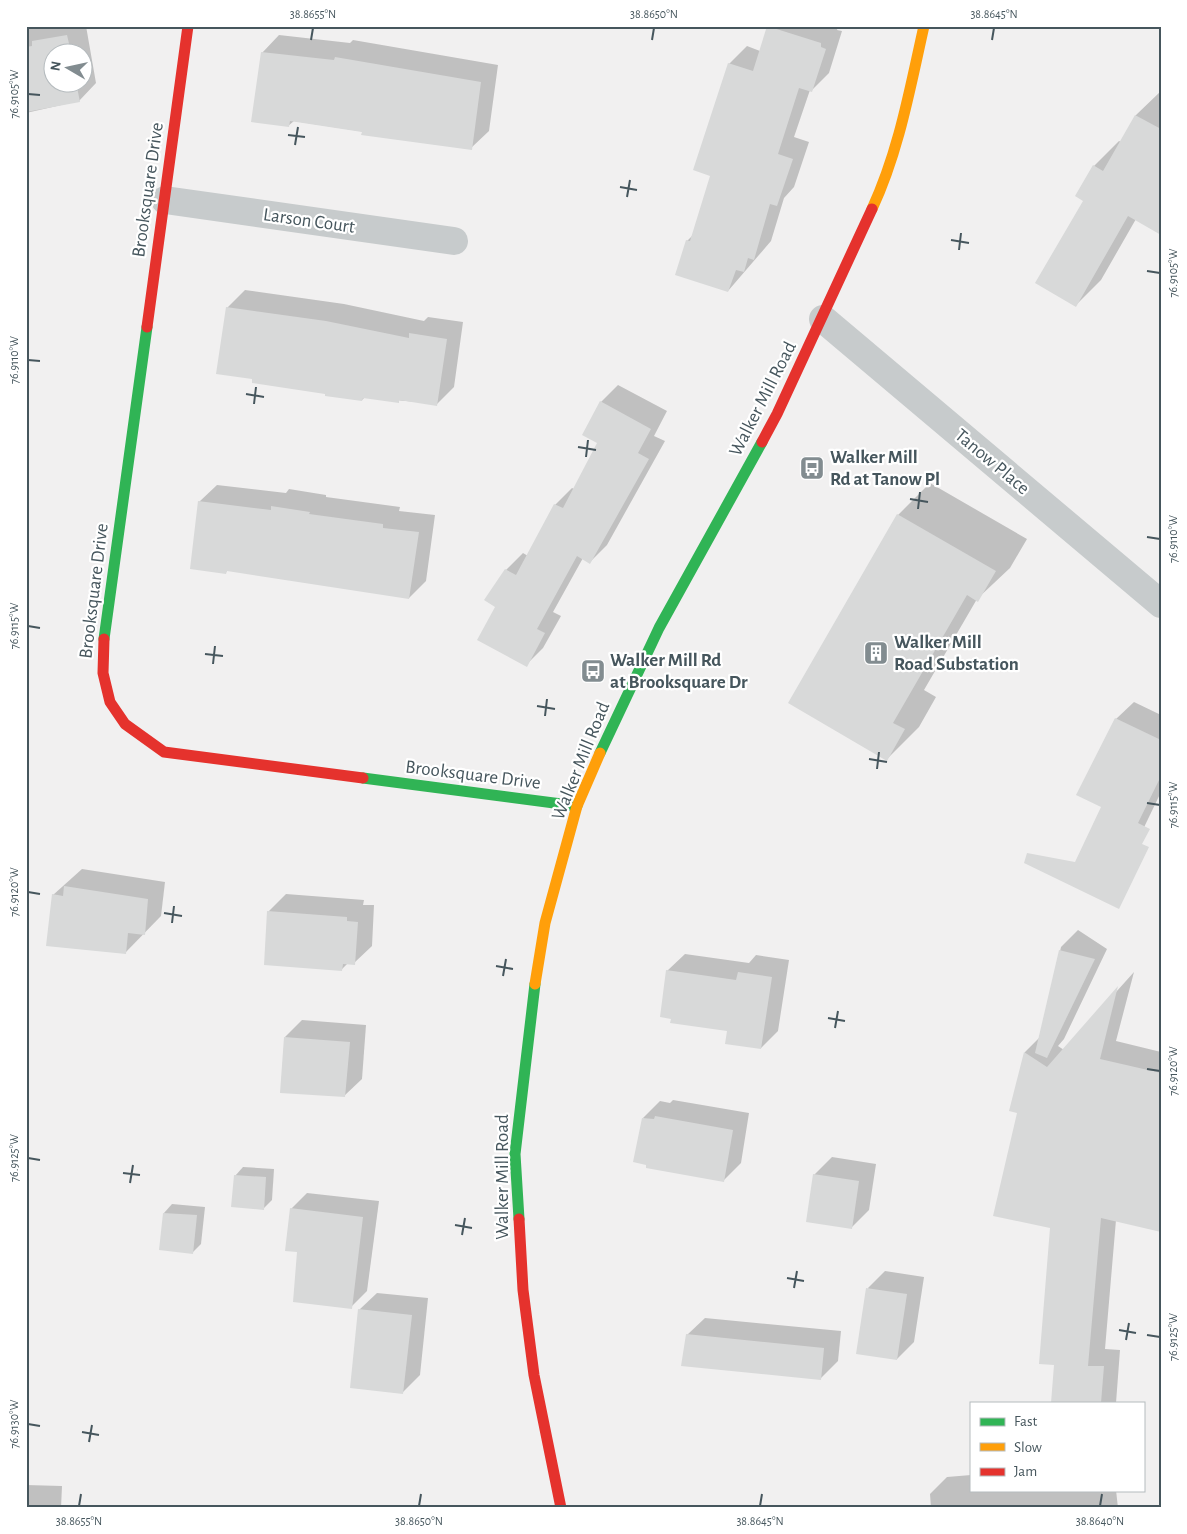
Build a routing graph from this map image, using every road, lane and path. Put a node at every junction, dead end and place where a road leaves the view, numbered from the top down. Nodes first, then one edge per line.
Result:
1 (188, 26) edge
2 (924, 26) edge
3 (165, 200) junction
4 (454, 241) dead end
5 (823, 319) junction
6 (1161, 604) edge
7 (577, 806) junction
8 (561, 1508) edge

1 - 3 street, Brooksquare Drive
2 - 5 street, Walker Mill Road
3 - 4 street, Larson Court
3 - 7 street, Brooksquare Drive
5 - 6 street, Tanow Place
5 - 7 street, Walker Mill Road
7 - 8 street, Walker Mill Road

